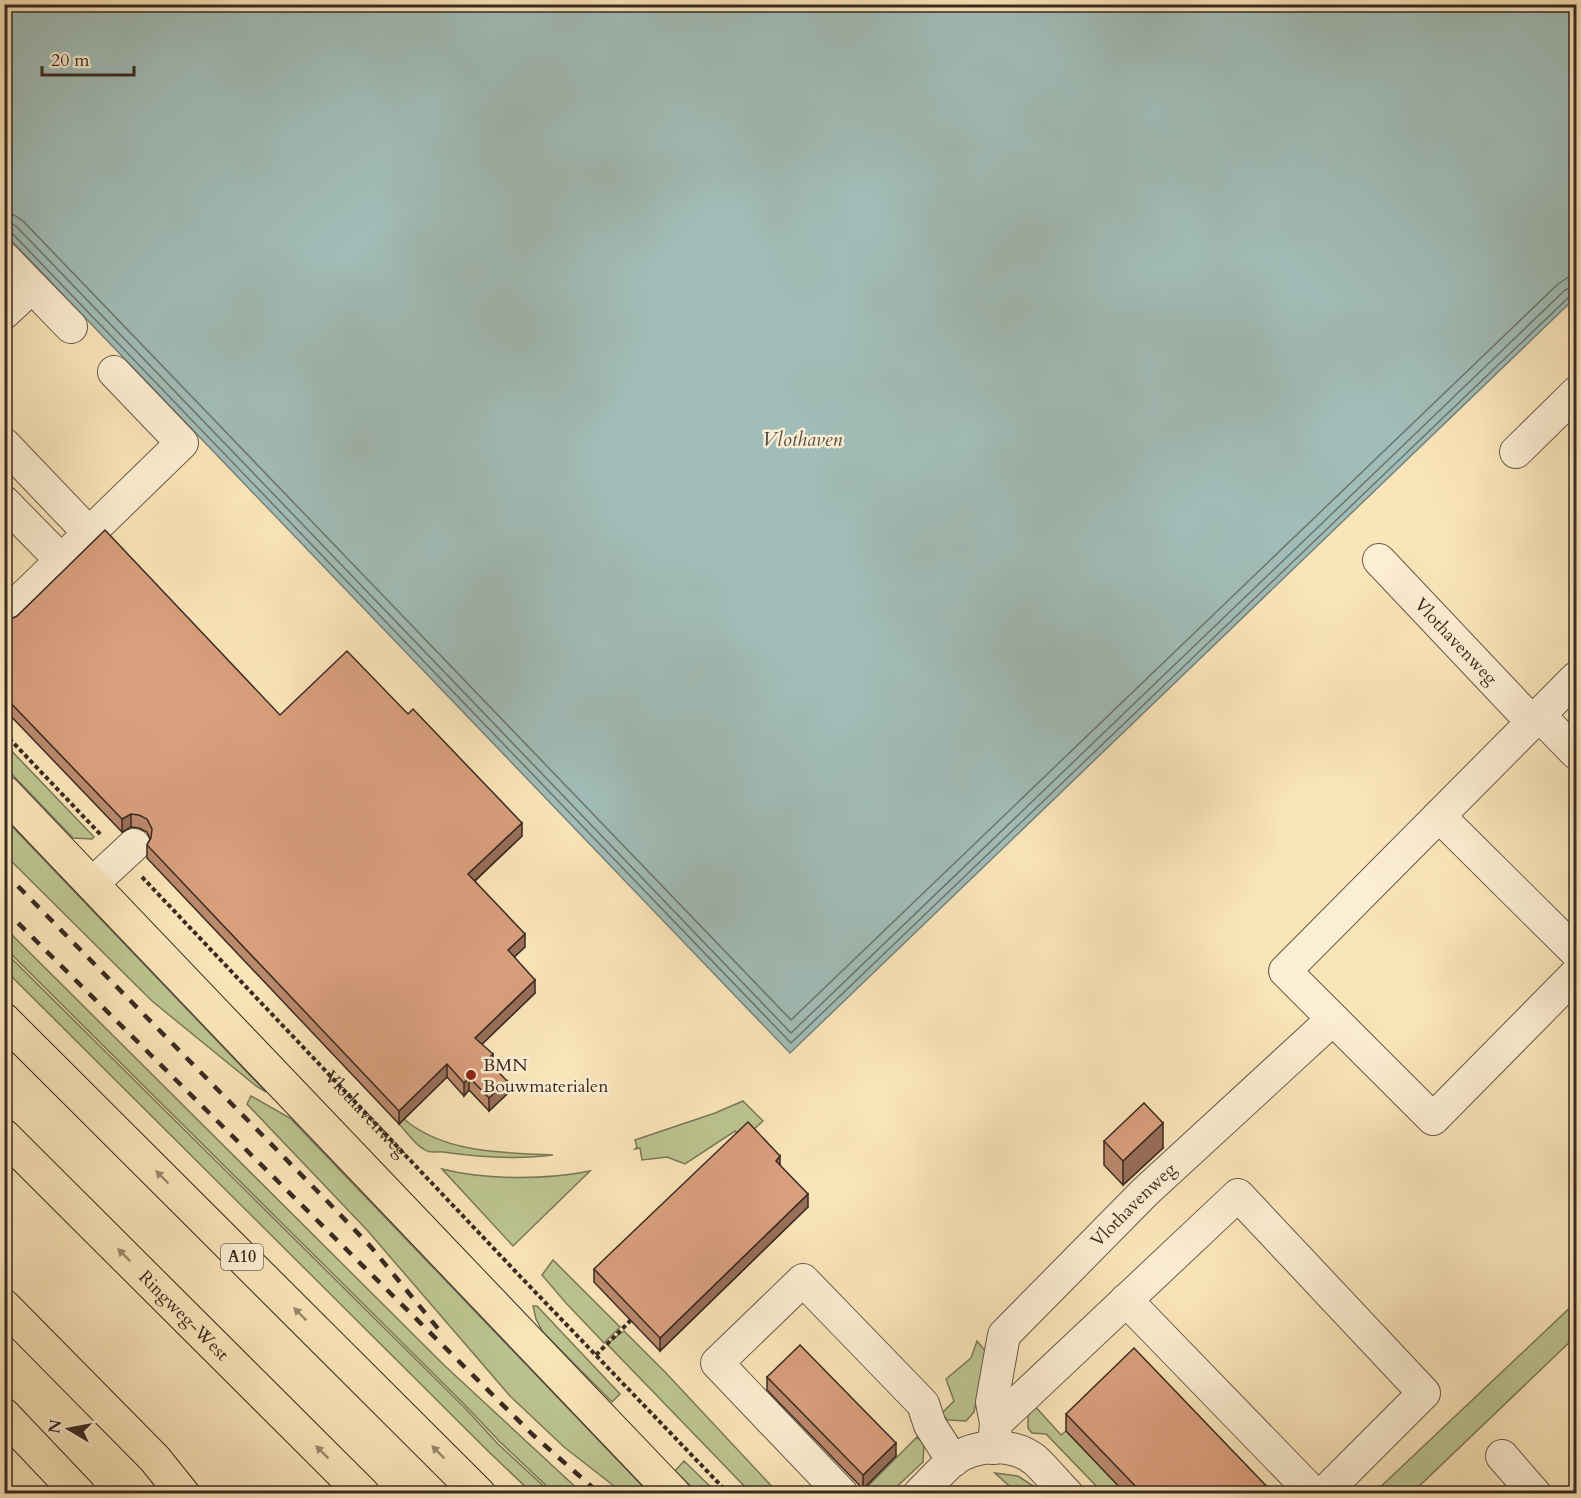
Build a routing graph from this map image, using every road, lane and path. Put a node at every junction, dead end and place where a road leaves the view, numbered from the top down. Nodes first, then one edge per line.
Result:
1 (4, 258) edge
2 (32, 287) junction
3 (4, 313) edge
4 (71, 327) dead end
5 (114, 372) dead end
6 (1576, 393) edge
7 (4, 444) edge
8 (1516, 452) dead end
9 (4, 502) edge
10 (89, 533) junction
11 (61, 560) junction
12 (1379, 560) dead end
13 (4, 616) edge
14 (1576, 678) edge
15 (1536, 719) junction
16 (4, 733) edge
17 (1576, 753) edge
18 (4, 792) edge
19 (1439, 816) junction
20 (128, 850) junction
21 (92, 884) junction
22 (1576, 952) edge
23 (1576, 974) edge
24 (1333, 1019) junction
25 (4, 1020) edge
26 (4, 1136) edge
27 (1126, 1300) junction
28 (4, 1306) edge
29 (631, 1320) edge
30 (596, 1355) junction
31 (4, 1415) edge
32 (995, 1435) junction
33 (1502, 1456) dead end
34 (155, 1459) junction
35 (938, 1482) edge
36 (79, 1494) edge
37 (183, 1494) edge
38 (197, 1494) edge
39 (363, 1494) edge
40 (479, 1494) edge
41 (674, 1494) edge
42 (729, 1494) edge
43 (842, 1494) edge
44 (1067, 1494) edge
45 (1314, 1494) edge
46 (1323, 1494) edge
47 (1535, 1494) edge

1 - 2 street
2 - 3 street
2 - 4 street
5 - 10 street
6 - 8 street
7 - 10 street
9 - 11 street
10 - 11 street
11 - 13 street
12 - 15 street, Vlothavenweg
14 - 15 street
15 - 17 street, Vlothavenweg
15 - 19 street
16 - 20 path, Vlothavenweg
18 - 21 main road
19 - 22 street
19 - 24 street
20 - 21 street
20 - 30 path, Vlothavenweg
21 - 41 main road
23 - 24 street
24 - 32 street, Vlothavenweg
40 -> 25 main road, A10
39 -> 26 main road, Ringweg-West
27 - 32 street
27 - 45 street
27 - 46 street
28 - 34 main road
29 - 30 path
30 - 42 path, Vlothavenweg
31 - 36 main road
32 - 35 street
32 - 44 street
33 - 47 street
34 - 37 main road
34 - 38 main road
35 - 43 street

